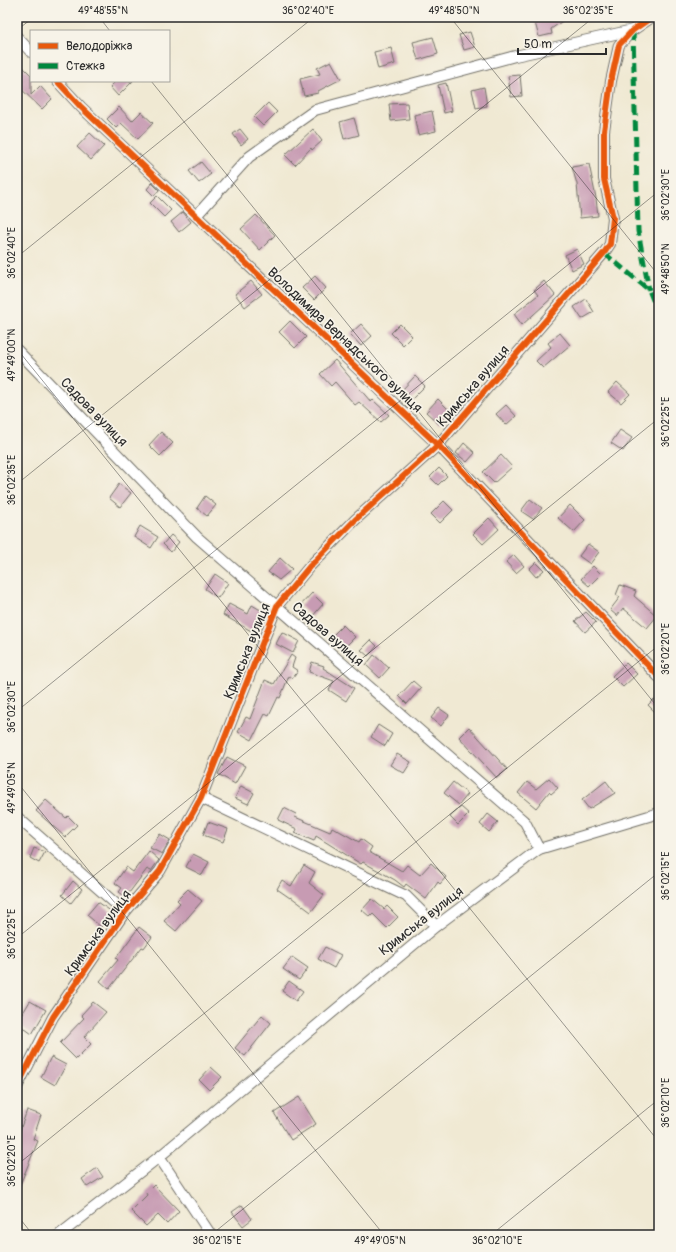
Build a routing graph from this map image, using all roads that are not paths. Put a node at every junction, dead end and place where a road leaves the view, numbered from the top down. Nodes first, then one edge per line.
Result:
1 (652, 17) edge
2 (632, 30) junction
3 (17, 37) edge
4 (30, 51) edge
5 (58, 82) edge
6 (196, 216) junction
7 (17, 350) edge
8 (438, 445) junction
9 (277, 606) junction
10 (659, 677) edge
11 (201, 798) junction
12 (659, 813) edge
13 (17, 817) edge
14 (539, 849) junction
15 (125, 912) junction
16 (436, 926) junction
17 (17, 1087) edge
18 (159, 1157) junction
19 (59, 1235) edge
20 (211, 1235) edge

1 - 2 street
2 - 6 street
2 - 8 street, Кримська вулиця
3 - 4 street
5 - 6 street, Володимира Вернадського вулиця
6 - 8 street, Володимира Вернадського вулиця
7 - 9 street, Садова вулиця
8 - 9 street, Кримська вулиця
8 - 10 street, Володимира Вернадського вулиця
9 - 11 street, Кримська вулиця
9 - 14 street, Садова вулиця
11 - 15 street, Кримська вулиця
11 - 16 street
12 - 14 street, Кримська вулиця
13 - 15 street
14 - 16 street, Кримська вулиця
15 - 17 street, Кримська вулиця
16 - 18 street, Кримська вулиця
18 - 19 street, Кримська вулиця
18 - 20 street

